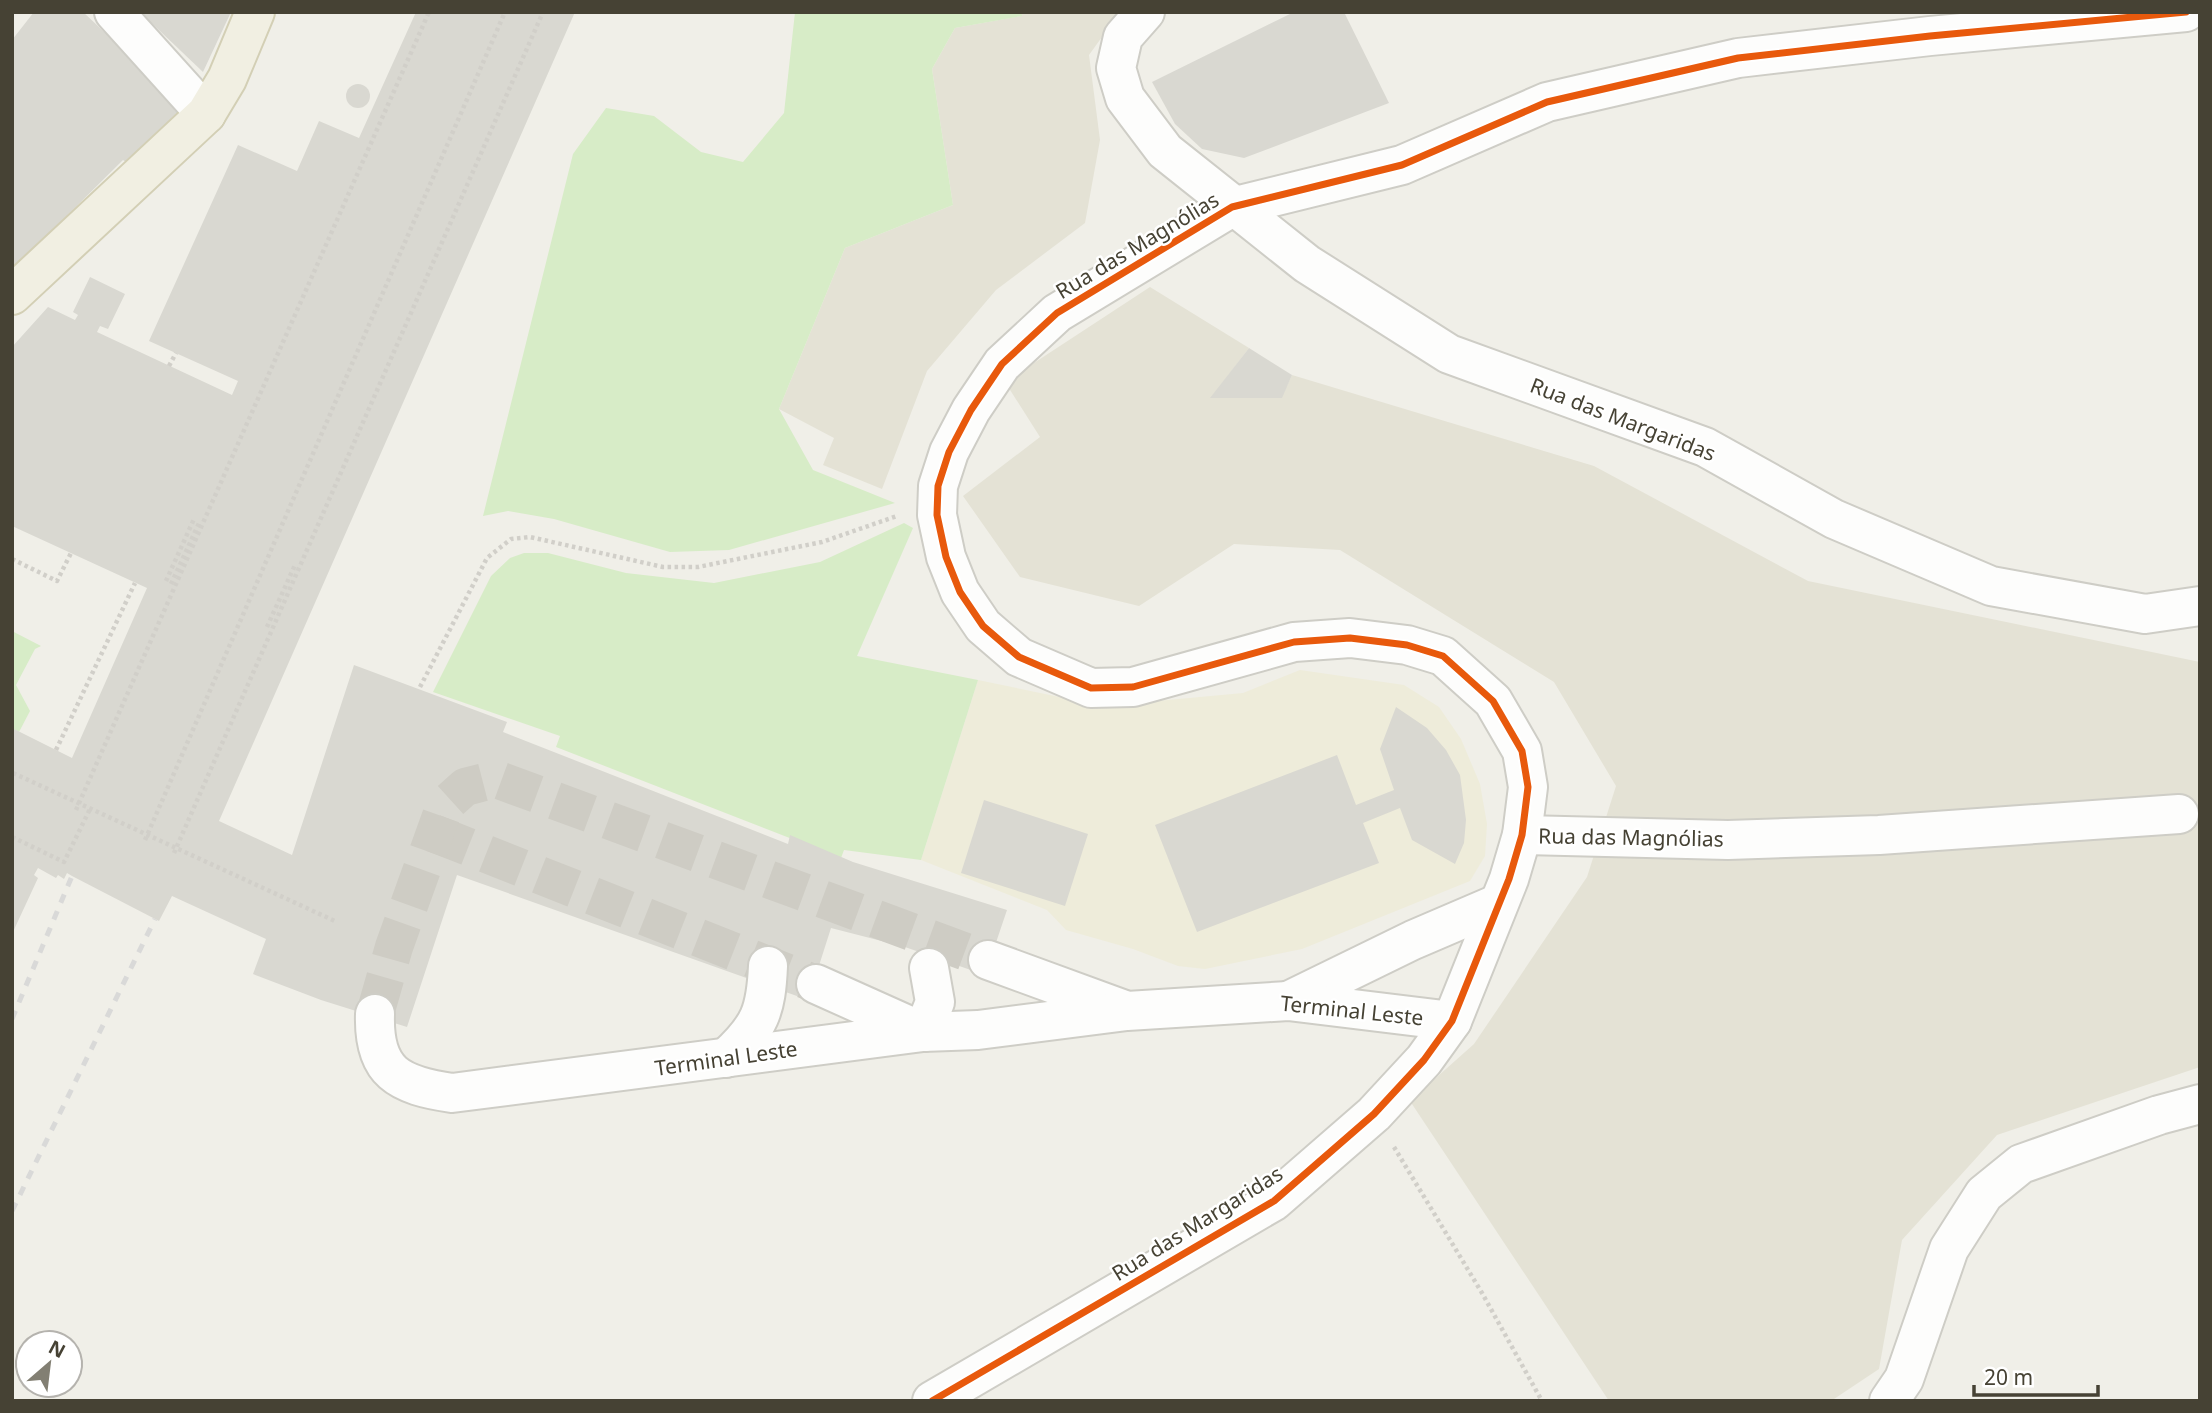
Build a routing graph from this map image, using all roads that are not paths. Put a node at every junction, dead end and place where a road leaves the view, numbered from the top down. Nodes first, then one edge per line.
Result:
1 (114, 12) edge
2 (255, 12) edge
3 (1145, 12) edge
4 (2186, 12) edge
5 (206, 114) junction
6 (1232, 207) junction
7 (12, 295) edge
8 (2200, 606) edge
9 (2179, 814) dead end
10 (1522, 835) junction
11 (1497, 904) junction
12 (988, 960) tunnel mouth
13 (768, 966) dead end
14 (929, 968) dead end
15 (816, 984) tunnel mouth
16 (1288, 1001) junction
17 (1127, 1011) junction
18 (375, 1014) tunnel mouth
19 (1452, 1021) junction
20 (923, 1032) junction
21 (726, 1058) junction
22 (2200, 1104) edge
23 (932, 1401) edge
24 (1889, 1401) edge

1 - 5 street
2 - 5 main road
3 - 6 street, Rua das Margaridas
4 - 6 street, Rua das Magnólias
5 - 7 main road
6 - 8 street, Rua das Margaridas
6 - 10 street, Rua das Magnólias
9 - 10 street, Rua das Magnólias
10 - 11 street, Rua das Margaridas
11 - 16 street
11 - 19 street, Rua das Margaridas
12 - 17 street, Terminal Leste
13 - 21 street
14 - 20 street
15 - 20 street
16 - 17 street, Terminal Leste
16 - 19 street, Terminal Leste
17 - 20 street, Terminal Leste
18 - 21 street, Terminal Leste
19 - 23 street, Rua das Margaridas
20 - 21 street, Terminal Leste
22 - 24 street

